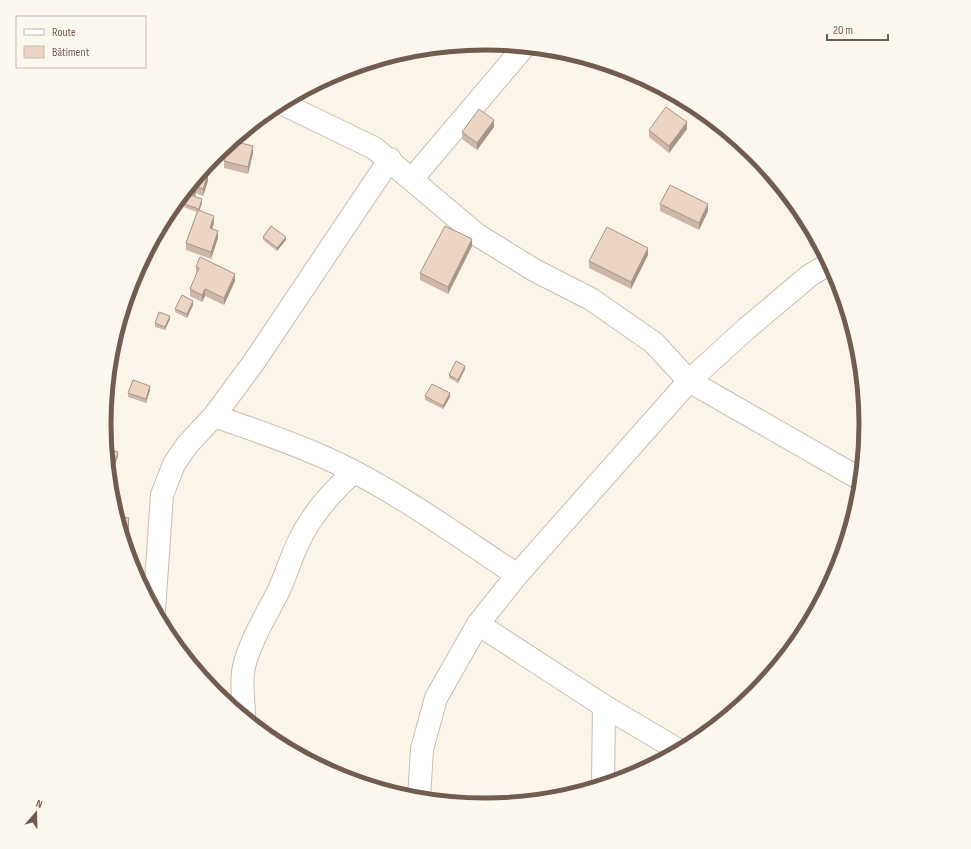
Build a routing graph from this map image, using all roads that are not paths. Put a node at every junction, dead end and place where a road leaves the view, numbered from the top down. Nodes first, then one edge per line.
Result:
1 (520, 52) edge
2 (288, 106) edge
3 (390, 159) junction
4 (412, 179) junction
5 (824, 266) edge
6 (689, 381) junction
7 (214, 416) junction
8 (354, 472) junction
9 (856, 477) edge
10 (516, 575) junction
11 (155, 599) edge
12 (478, 624) junction
13 (604, 706) junction
14 (243, 710) edge
15 (675, 748) edge
16 (603, 780) edge
17 (419, 793) edge

1 - 4 street
2 - 3 street
3 - 4 street
3 - 7 street
4 - 6 street
5 - 6 street
6 - 9 street
6 - 10 street
7 - 8 street
7 - 11 street
8 - 10 street
8 - 14 street
10 - 12 street
12 - 13 street
12 - 17 street
13 - 15 street
13 - 16 street

